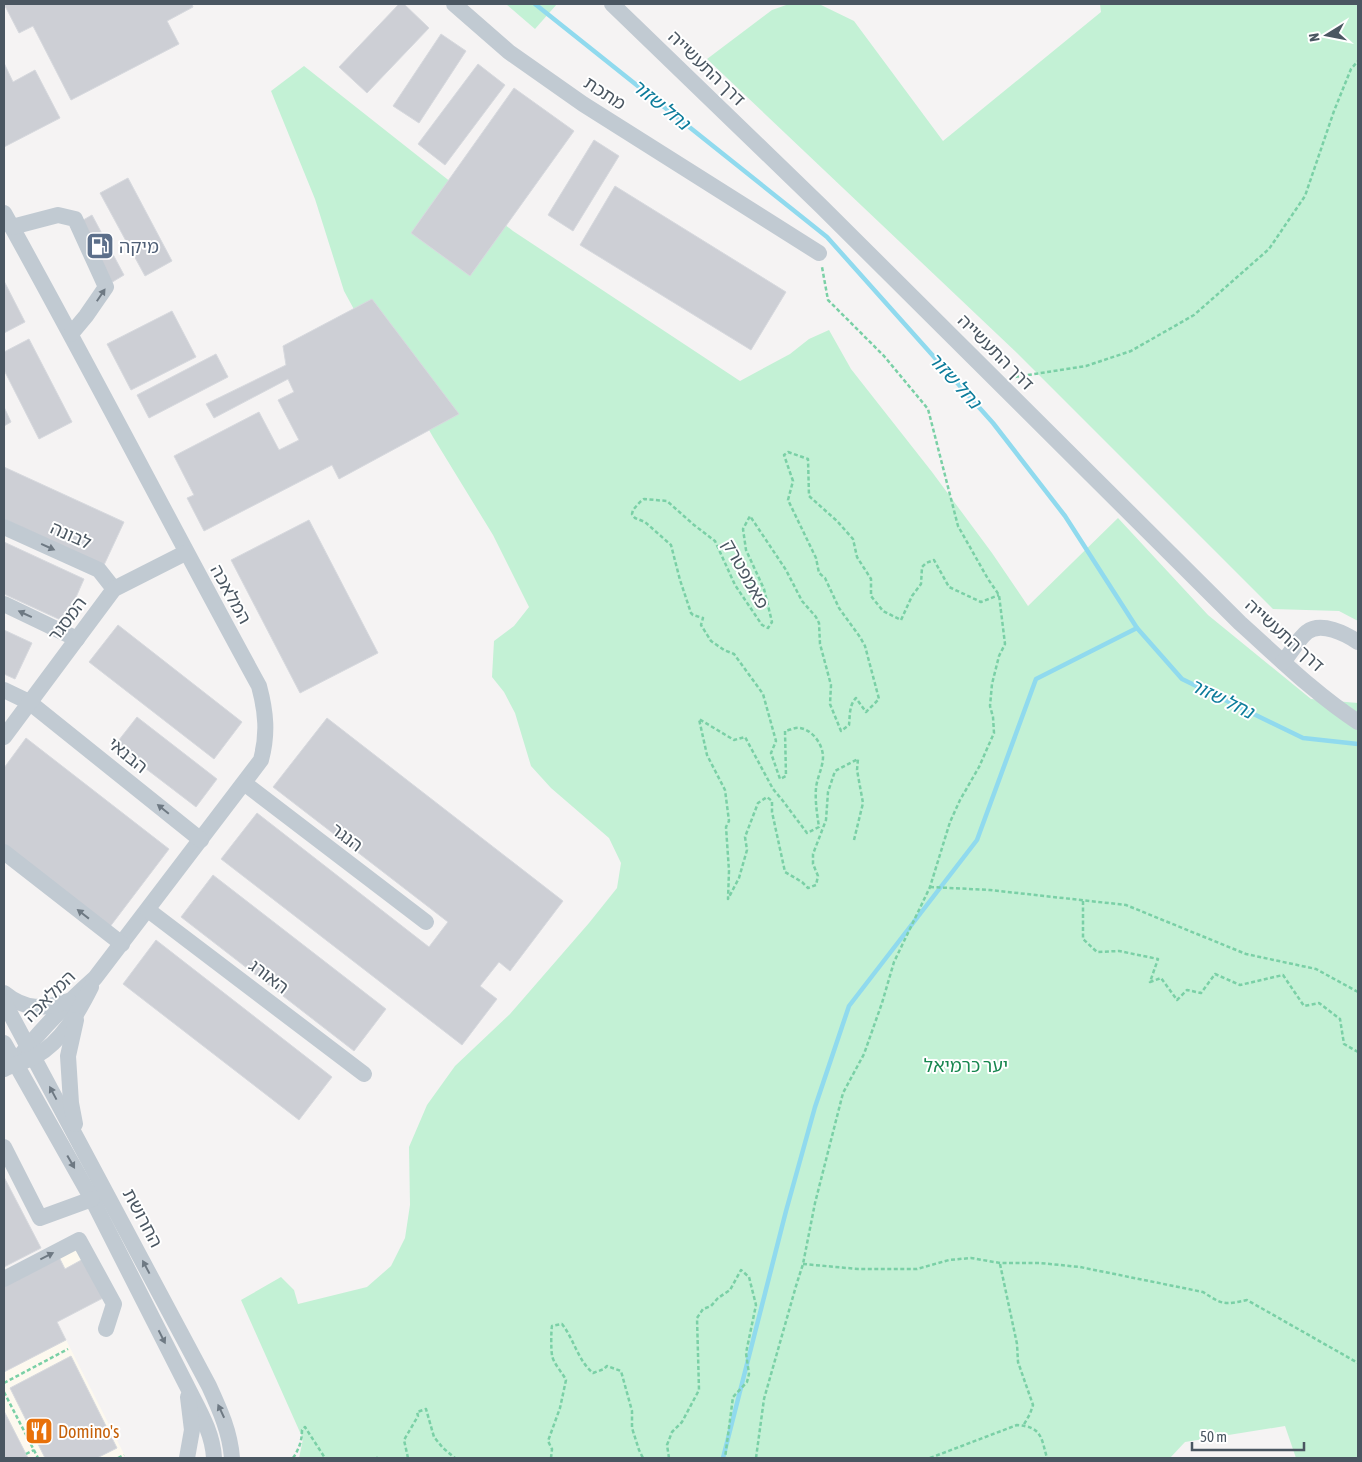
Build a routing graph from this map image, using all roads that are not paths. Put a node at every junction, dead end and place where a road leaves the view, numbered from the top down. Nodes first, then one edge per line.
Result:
1 (454, 4) edge
2 (612, 4) edge
3 (8, 220) edge
4 (820, 252) road end
5 (71, 334) junction
6 (4, 527) edge
7 (186, 553) junction
8 (114, 589) junction
9 (4, 604) edge
10 (77, 638) junction
11 (1358, 642) edge
12 (1283, 662) junction
13 (4, 690) edge
14 (30, 702) junction
15 (1358, 722) edge
16 (4, 736) edge
17 (244, 783) junction
18 (201, 840) junction
19 (4, 852) edge
20 (148, 910) junction
21 (426, 922) dead end
22 (122, 944) junction
23 (4, 993) edge
24 (4, 1002) edge
25 (75, 1006) junction
26 (4, 1044) edge
27 (31, 1052) junction
28 (9, 1066) edge
29 (364, 1074) dead end
30 (78, 1138) junction
31 (4, 1147) edge
32 (92, 1200) junction
33 (4, 1279) edge
34 (106, 1329) dead end
35 (186, 1384) junction
36 (188, 1458) edge
37 (214, 1458) edge
38 (232, 1458) edge

1 - 4 street, מתכת
2 - 12 street, דרך התעשייה
3 - 5 street, המלאכה
5 -> 3 street
5 - 7 street, המלאכה
6 -> 8 street, לבונה
7 - 8 street, המסגר
7 - 17 street, המלאכה
8 - 10 street, המסגר
10 -> 9 street
10 - 14 street, המסגר
11 - 12 street
12 - 15 street, דרך התעשייה
13 - 14 street, הבנאי
14 - 16 street, המסגר
18 -> 14 street, הבנאי
17 - 18 street, המלאכה
17 - 21 street, הנגר
18 - 20 street, המלאכה
22 -> 19 street
20 - 22 street, המלאכה
20 - 29 street, האורג
22 - 25 street, המלאכה
23 - 25 street
24 - 27 street, החרושת
25 - 27 street, המלאכה
25 - 30 street
26 - 28 street, החרושת
27 - 28 street, המלאכה
30 -> 27 street, החרושת
28 -> 32 street, החרושת
38 -> 30 street, החרושת
31 - 32 street
32 -> 35 street, החרושת
33 -> 34 street
35 - 36 street
35 - 37 street, החרושת

